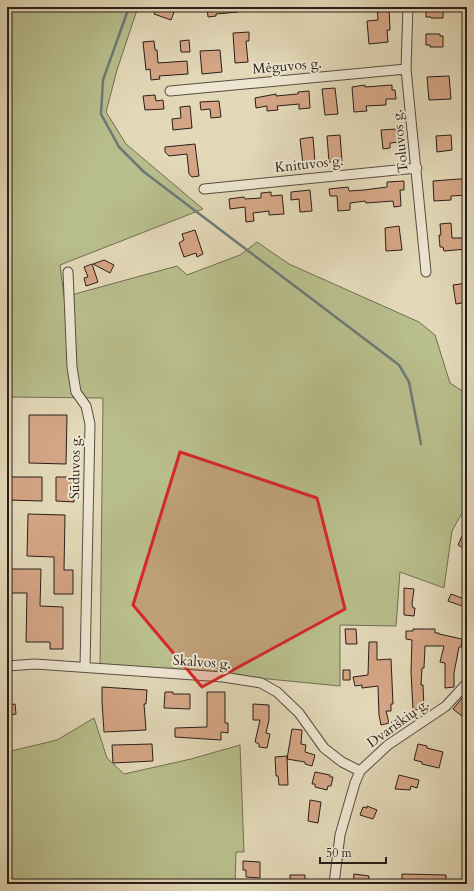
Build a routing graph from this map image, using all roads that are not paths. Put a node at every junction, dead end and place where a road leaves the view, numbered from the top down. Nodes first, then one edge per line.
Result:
1 (408, 7) edge
2 (406, 69) junction
3 (170, 91) dead end
4 (417, 168) junction
5 (204, 189) dead end
6 (68, 272) dead end
7 (426, 272) dead end
8 (7, 666) edge
9 (85, 668) junction
10 (467, 683) edge
11 (360, 771) junction
12 (334, 884) edge

1 - 2 street, Toluvos g.
2 - 3 street, Mėguvos g.
2 - 4 street, Toluvos g.
4 - 5 street, Knituvos g.
4 - 7 street, Toluvos g.
6 - 9 street, Sūduvos g.
8 - 9 street, Skalvos g.
9 - 11 street, Skalvos g.
10 - 11 street, Dvariškių g.
11 - 12 street, Dvariškių g.

